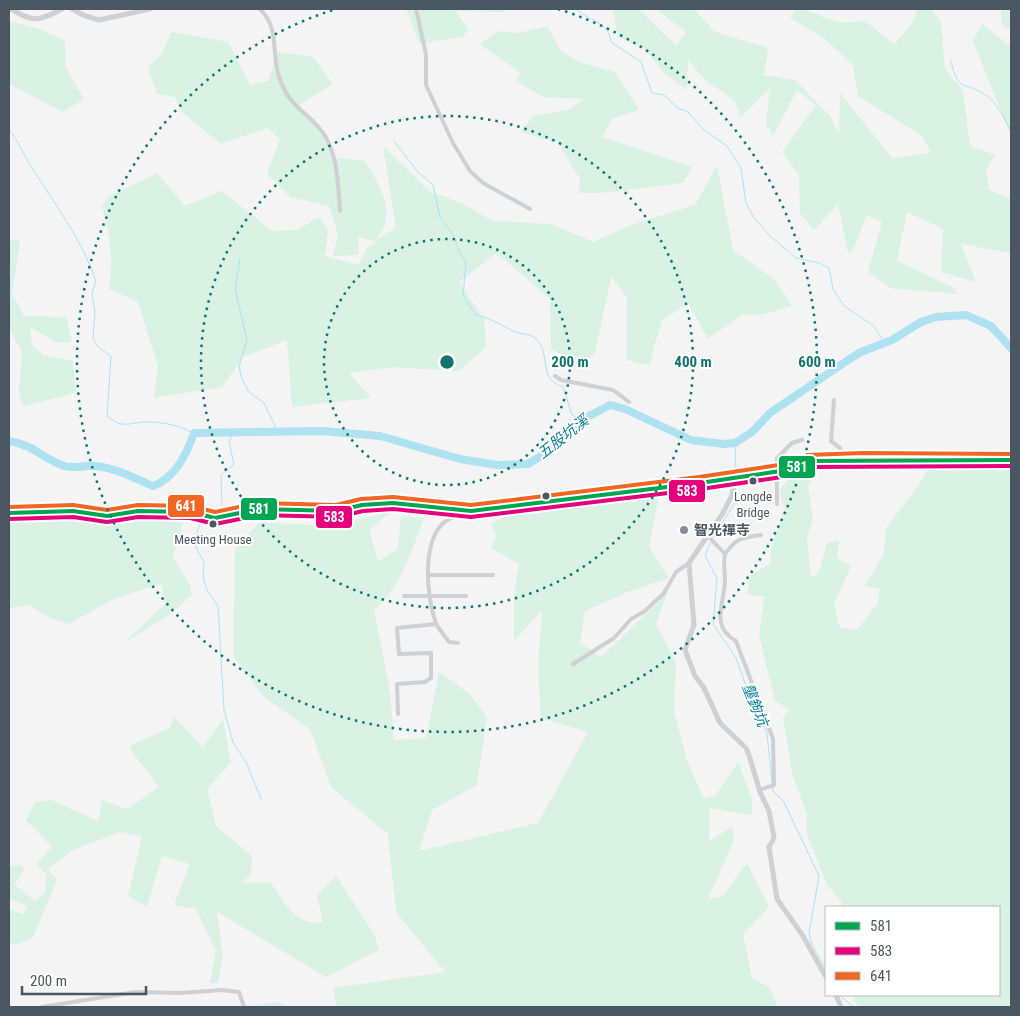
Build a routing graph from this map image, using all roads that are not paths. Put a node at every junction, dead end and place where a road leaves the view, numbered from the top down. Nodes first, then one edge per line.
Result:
1 (11, 9) edge
2 (62, 9) edge
3 (72, 9) edge
4 (150, 9) edge
5 (260, 9) edge
6 (416, 9) edge
7 (530, 209) dead end
8 (340, 211) dead end
9 (555, 376) dead end
10 (834, 400) dead end
11 (628, 402) dead end
12 (802, 440) dead end
13 (843, 460) junction
14 (1011, 460) edge
15 (777, 471) junction
16 (735, 477) junction
17 (679, 486) junction
18 (684, 494) dead end
19 (777, 504) dead end
20 (498, 509) junction
21 (9, 513) edge
22 (761, 535) dead end
23 (711, 539) junction
24 (725, 554) junction
25 (689, 563) junction
26 (428, 575) junction
27 (494, 575) dead end
28 (404, 596) dead end
29 (430, 596) junction
30 (466, 596) dead end
31 (436, 624) junction
32 (458, 643) dead end
33 (573, 664) dead end
34 (398, 714) dead end
35 (759, 790) junction
36 (825, 975) edge
37 (42, 1007) edge
38 (244, 1007) edge

1 - 2 street
3 - 4 street
5 - 8 street
6 - 7 street
9 - 11 street
10 - 13 street
12 - 15 street
13 - 14 main road
13 - 15 main road
15 - 16 main road
15 - 19 street
16 - 17 main road
16 - 23 street
17 - 18 street
17 - 20 main road
20 - 21 main road
20 - 26 street
22 - 24 street
23 - 24 street
23 - 25 street
24 - 35 street
25 - 33 street
25 - 35 street
26 - 27 street
26 - 29 street
28 - 29 street
29 - 30 street
29 - 31 street
31 - 32 street
31 - 34 street
35 - 36 street
37 - 38 street

